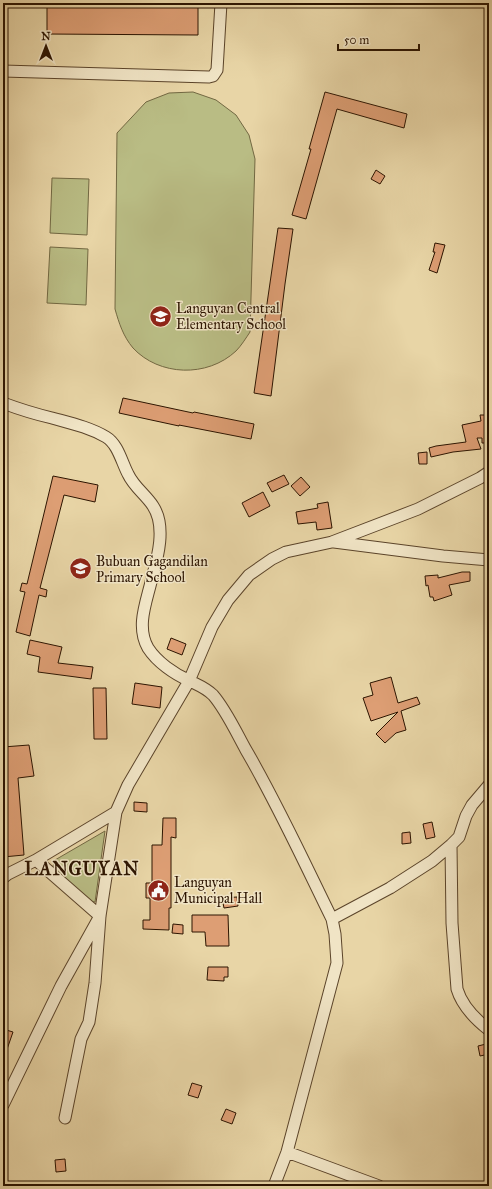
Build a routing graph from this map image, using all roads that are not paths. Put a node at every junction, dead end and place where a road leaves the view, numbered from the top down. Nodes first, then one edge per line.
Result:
1 (221, 3) edge
2 (3, 71) edge
3 (3, 403) edge
4 (489, 472) edge
5 (332, 542) junction
6 (489, 560) edge
7 (189, 681) junction
8 (489, 785) edge
9 (116, 812) junction
10 (451, 846) junction
11 (36, 860) junction
12 (5, 876) edge
13 (100, 916) junction
14 (332, 919) junction
15 (489, 1030) edge
16 (3, 1105) edge
17 (65, 1118) dead end
18 (287, 1152) junction
19 (274, 1186) edge
20 (379, 1186) edge

1 - 2 street
3 - 7 street
4 - 5 street
5 - 6 street
5 - 7 street
7 - 9 street
7 - 14 street
8 - 10 street
9 - 11 street
9 - 13 street
10 - 14 street
10 - 15 street
11 - 12 street
11 - 13 street
13 - 16 street
13 - 17 street
14 - 18 street
18 - 19 street
18 - 20 street

